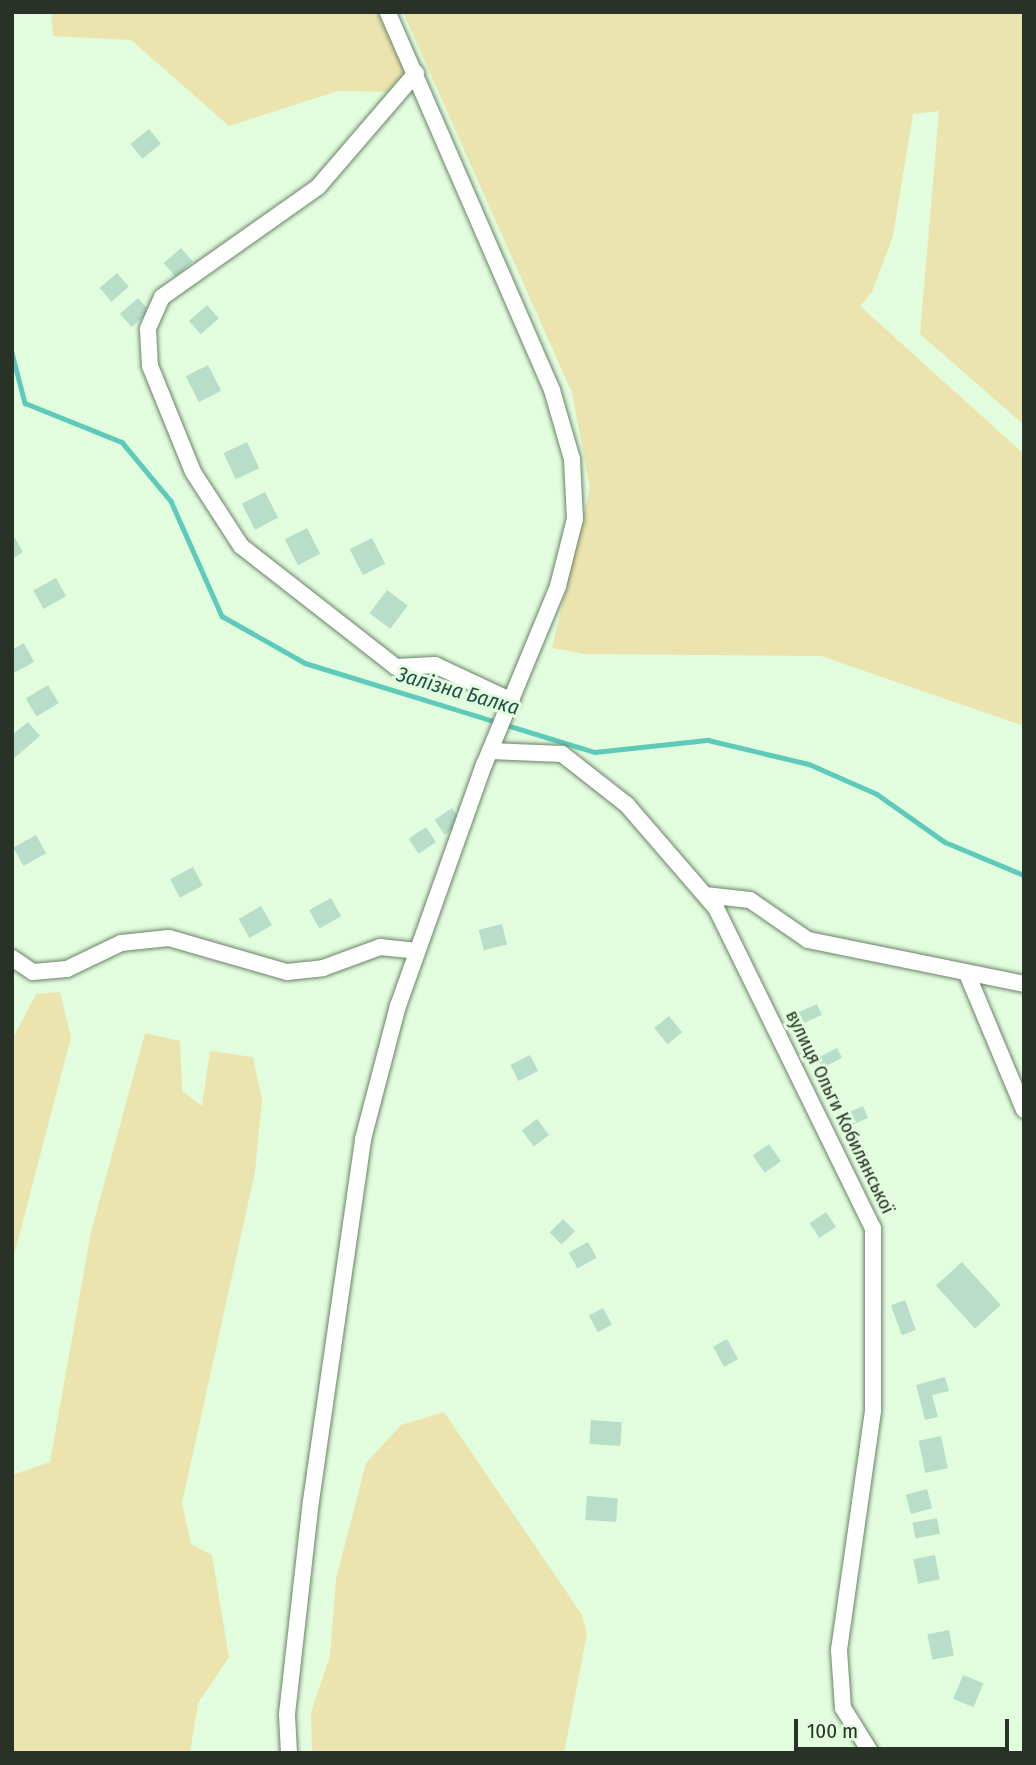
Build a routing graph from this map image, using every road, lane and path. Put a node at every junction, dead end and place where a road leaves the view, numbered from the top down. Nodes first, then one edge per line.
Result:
1 (388, 12) edge
2 (416, 73) junction
3 (510, 706) junction
4 (491, 750) junction
5 (705, 895) junction
6 (417, 951) junction
7 (12, 958) edge
8 (968, 975) junction
9 (1024, 984) edge
10 (1024, 1110) edge
11 (289, 1753) edge
12 (871, 1753) edge

1 - 2 street
2 - 3 street
2 - 3 street
3 - 4 street
4 - 5 street, вулиця Ольги Кобилянської
4 - 6 street
5 - 8 street
5 - 12 street, вулиця Ольги Кобилянської
6 - 7 street
6 - 11 street
8 - 9 street
8 - 10 street

